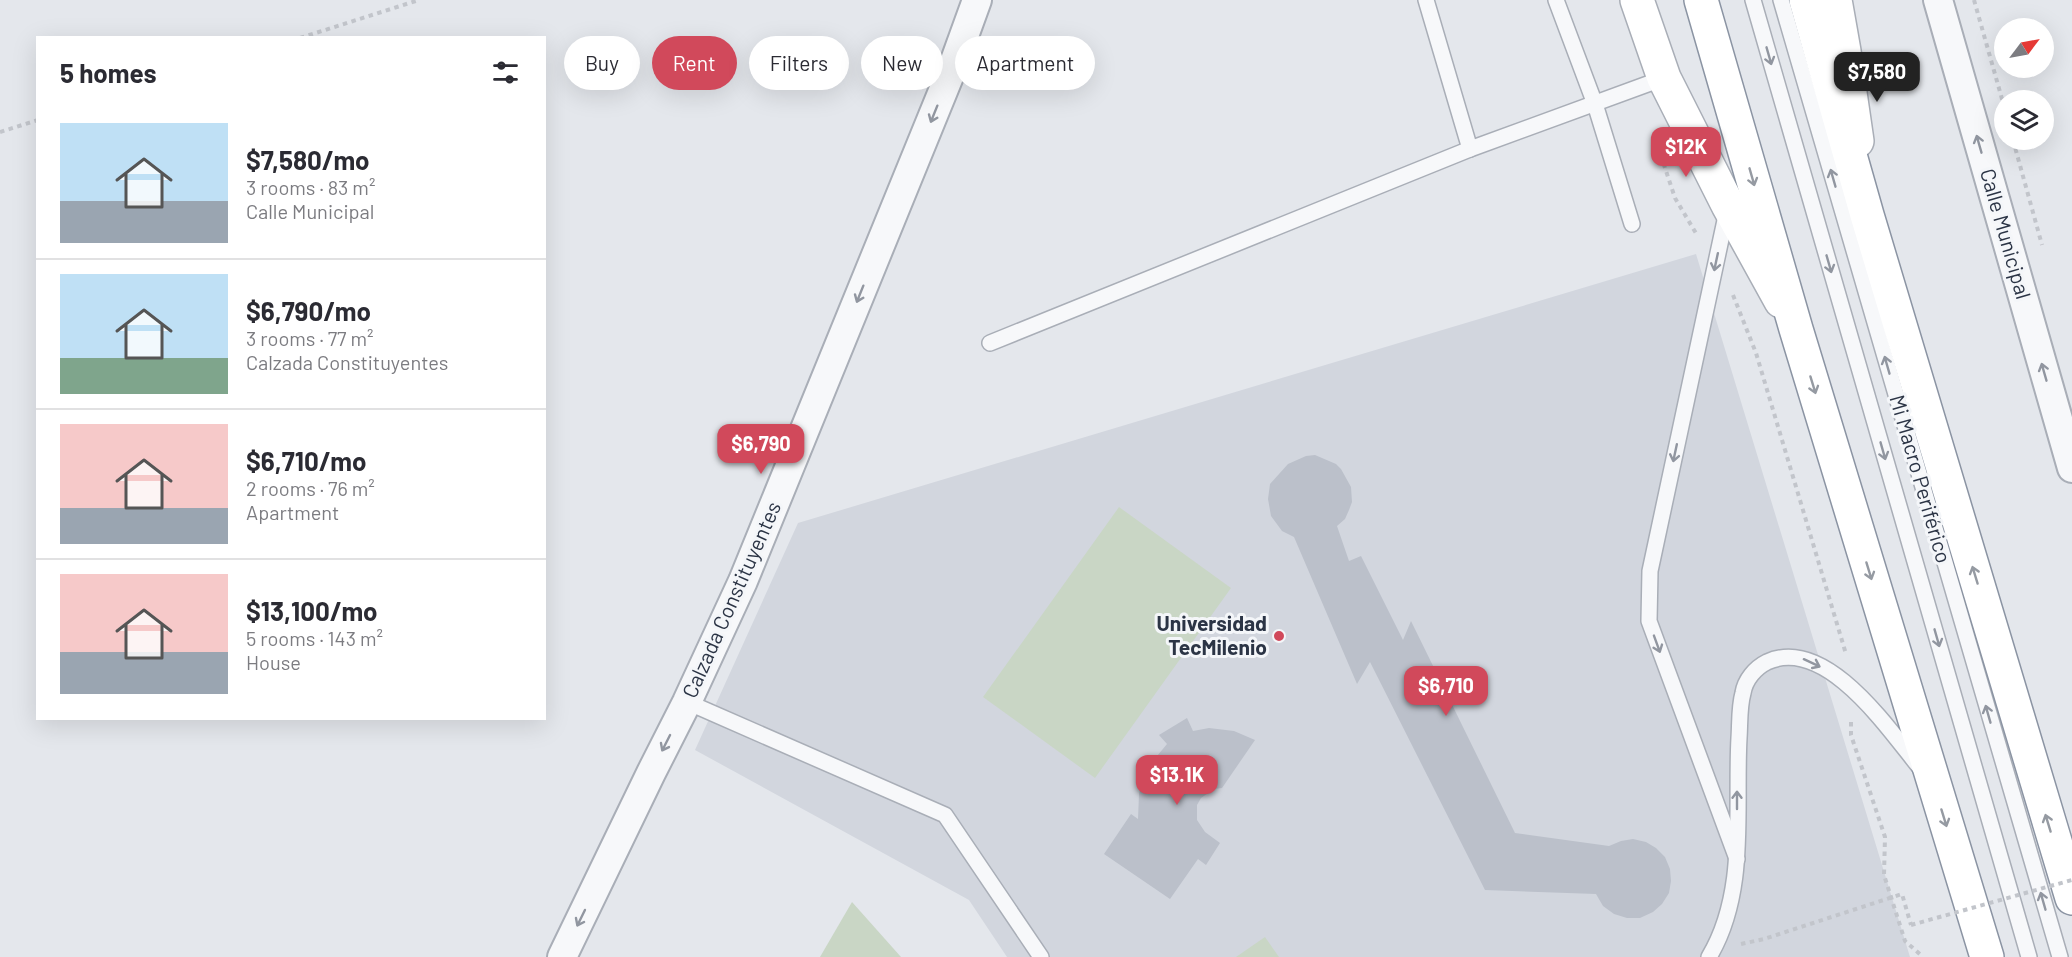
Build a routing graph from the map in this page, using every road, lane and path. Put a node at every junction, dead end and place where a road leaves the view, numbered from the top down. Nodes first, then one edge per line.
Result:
1 (419, 0) edge
2 (976, 0) edge
3 (1426, 0) edge
4 (1556, 0) edge
5 (1637, 0) edge
6 (1701, 0) edge
7 (1752, 0) edge
8 (1781, 0) edge
9 (1806, 0) edge
10 (1835, 0) edge
11 (1938, 0) edge
12 (1974, 0) edge
13 (306, 36) edge
14 (1651, 83) junction
15 (1999, 90) edge
16 (1595, 104) junction
17 (36, 121) edge
18 (0, 132) edge
19 (1470, 149) junction
20 (1728, 205) junction
21 (1867, 215) junction
22 (1632, 224) dead end
23 (1715, 264) junction
24 (1796, 329) junction
25 (990, 343) dead end
26 (2063, 404) edge
27 (2072, 468) edge
28 (1848, 686) junction
29 (687, 702) junction
30 (1934, 785) junction
31 (1737, 859) junction
32 (2072, 880) edge
33 (1892, 898) junction
34 (2072, 898) edge
35 (1712, 953) edge
36 (562, 957) edge
37 (1041, 957) edge
38 (1923, 957) edge
39 (1987, 957) edge
40 (2029, 957) edge
41 (2060, 957) edge

1 - 13 path
2 -> 29 street, Calzada Constituyentes
3 - 19 lane
4 - 16 lane
5 - 14 main road
6 -> 24 main road
7 -> 40 lane, Mi Macro Periférico
41 -> 8 lane, Mi Macro Periférico
9 - 21 main road
10 - 21 main road
26 -> 11 street, Calle Municipal
12 - 15 path
14 - 16 lane
14 - 20 main road
14 - 23 path
16 - 19 lane
16 - 22 lane
17 - 18 path
19 - 25 lane
20 -> 23 lane
20 - 24 main road
34 -> 21 main road
23 - 28 path
23 -> 31 lane
24 -> 30 main road
26 - 27 street, Calle Municipal
28 - 30 lane
31 -> 28 lane
28 - 33 path
29 -> 36 street, Calzada Constituyentes
29 - 37 lane
30 -> 39 main road
31 - 35 lane
32 - 33 path, bridge
33 - 35 path
33 - 38 path

